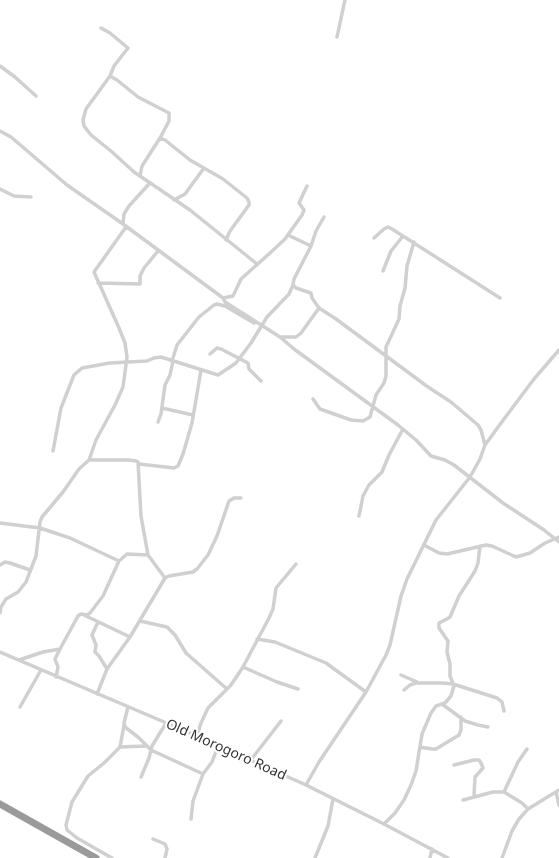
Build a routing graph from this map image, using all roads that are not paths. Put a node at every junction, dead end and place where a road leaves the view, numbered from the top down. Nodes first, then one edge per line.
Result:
1 (345, 0) edge
2 (101, 28) dead end
3 (337, 37) dead end
4 (0, 66) edge
5 (110, 76) junction
6 (36, 96) dead end
7 (0, 131) edge
8 (160, 138) junction
9 (204, 168) junction
10 (140, 176) junction
11 (149, 184) junction
12 (307, 186) dead end
13 (0, 189) edge
14 (31, 197) dead end
15 (174, 200) junction
16 (324, 217) dead end
17 (123, 224) junction
18 (126, 227) junction
19 (288, 235) junction
20 (403, 236) junction
21 (374, 238) dead end
22 (226, 240) junction
23 (414, 242) junction
24 (311, 246) junction
25 (158, 251) junction
26 (257, 264) junction
27 (383, 271) dead end
28 (98, 283) junction
29 (293, 285) junction
30 (223, 298) junction
31 (500, 298) dead end
32 (319, 308) junction
33 (262, 326) junction
34 (280, 337) junction
35 (559, 350) edge
36 (210, 354) dead end
37 (386, 356) junction
38 (239, 359) junction
39 (173, 361) junction
40 (126, 363) junction
41 (201, 370) junction
42 (261, 381) dead end
43 (313, 399) dead end
44 (374, 407) junction
45 (162, 408) junction
46 (193, 415) junction
47 (158, 422) dead end
48 (403, 429) junction
49 (485, 445) junction
50 (53, 451) dead end
51 (89, 460) junction
52 (138, 464) junction
53 (470, 477) junction
54 (241, 498) dead end
55 (359, 516) dead end
56 (0, 523) edge
57 (40, 528) junction
58 (557, 538) edge
59 (559, 542) edge
60 (424, 545) junction
61 (480, 546) junction
62 (148, 555) junction
63 (118, 561) junction
64 (296, 564) dead end
65 (0, 565) edge
66 (30, 570) junction
67 (165, 578) junction
68 (0, 613) edge
69 (84, 615) junction
70 (140, 621) junction
71 (98, 622) junction
72 (130, 637) junction
73 (257, 639) junction
74 (60, 649) junction
75 (0, 652) edge
76 (18, 660) junction
77 (243, 667) junction
78 (107, 669) junction
79 (41, 670) junction
80 (401, 675) dead end
81 (56, 677) junction
82 (420, 683) junction
83 (453, 684) junction
84 (227, 689) junction
85 (298, 689) dead end
86 (404, 690) dead end
87 (366, 692) junction
88 (97, 694) junction
89 (442, 704) junction
90 (20, 707) dead end
91 (128, 707) junction
92 (504, 711) dead end
93 (461, 717) junction
94 (281, 721) dead end
95 (166, 723) junction
96 (124, 725) junction
97 (488, 727) dead end
98 (197, 736) junction
99 (146, 746) junction
100 (218, 746) junction
101 (120, 747) junction
102 (420, 747) junction
103 (527, 749) dead end
104 (150, 750) junction
105 (250, 760) junction
106 (454, 765) dead end
107 (203, 774) junction
108 (141, 777) dead end
109 (306, 785) junction
110 (558, 791) edge
111 (504, 792) junction
112 (474, 796) junction
113 (333, 799) junction
114 (463, 800) dead end
115 (0, 804) edge
116 (559, 805) edge
117 (528, 810) junction
118 (191, 819) dead end
119 (384, 824) junction
120 (153, 839) dead end
121 (432, 849) junction
122 (96, 858) edge
123 (112, 858) edge
124 (165, 858) edge
125 (315, 858) edge
126 (430, 858) edge
127 (448, 858) edge
128 (502, 858) edge

1 - 3 street
2 - 5 street
4 - 6 street
5 - 8 street
5 - 10 street
7 - 17 street
8 - 9 street
8 - 10 street
9 - 15 street
9 - 22 street
10 - 11 street
11 - 15 street
11 - 17 street
12 - 19 street
13 - 14 street
15 - 22 street
16 - 24 street
17 - 18 street
18 - 25 street
18 - 28 street
19 - 24 street
19 - 26 street
20 - 21 street
20 - 23 street
20 - 27 street
22 - 26 street
23 - 31 street
23 - 37 street
24 - 29 street
25 - 28 street
25 - 30 street
26 - 30 street
28 - 40 street
29 - 32 street
29 - 33 street
30 - 33 street
32 - 34 street
32 - 37 street
33 - 34 street
33 - 38 street
33 - 39 street
34 - 44 street
35 - 49 street
36 - 38 street
37 - 44 street
37 - 49 street
38 - 41 street
38 - 42 street
39 - 40 street
39 - 41 street
39 - 45 street
40 - 50 street
40 - 51 street
41 - 46 street
43 - 44 street
44 - 48 street
45 - 46 street
45 - 47 street
46 - 52 street
48 - 53 street
48 - 55 street
49 - 53 street
51 - 52 street
51 - 57 street
52 - 62 street
53 - 58 street
53 - 60 street
54 - 67 street
56 - 57 street
57 - 63 street
57 - 66 street
58 - 59 street
58 - 61 street
60 - 61 street
60 - 87 street
61 - 83 street
62 - 63 street
62 - 67 street
63 - 69 street
64 - 73 street
65 - 66 street
66 - 68 street
67 - 70 street
69 - 71 street
69 - 74 street
70 - 72 street
70 - 84 street
71 - 72 street
71 - 78 street
72 - 78 street
73 - 77 street
73 - 87 street
74 - 76 street
74 - 81 street
75 - 76 street, Old Morogoro Road
76 - 79 street, Old Morogoro Road
77 - 84 street
77 - 85 street
78 - 88 street
79 - 81 street, Old Morogoro Road
79 - 90 street
80 - 82 street
81 - 88 street, Old Morogoro Road
82 - 83 street
82 - 86 street
83 - 89 street
83 - 92 street
84 - 98 street
87 - 109 street
88 - 91 street, Old Morogoro Road
89 - 93 street
89 - 102 street
91 - 95 street, Old Morogoro Road
91 - 96 street
93 - 97 street
93 - 102 street
94 - 105 street
95 - 98 street, Old Morogoro Road
95 - 104 street
96 - 99 street
96 - 101 street
98 - 100 street, Old Morogoro Road
99 - 101 street
99 - 104 street
100 - 105 street, Old Morogoro Road
100 - 107 street
101 - 123 street
102 - 119 street
103 - 111 street
104 - 107 street
104 - 108 street
105 - 109 street, Old Morogoro Road
106 - 112 street
107 - 118 street
109 - 113 street, Old Morogoro Road
110 - 116 street
110 - 117 street
111 - 112 street
111 - 117 street
112 - 114 street
113 - 119 street, Old Morogoro Road
113 - 125 street
115 - 122 highway
117 - 128 street
119 - 121 street, Old Morogoro Road
120 - 124 street
121 - 126 street
121 - 127 street, Old Morogoro Road

